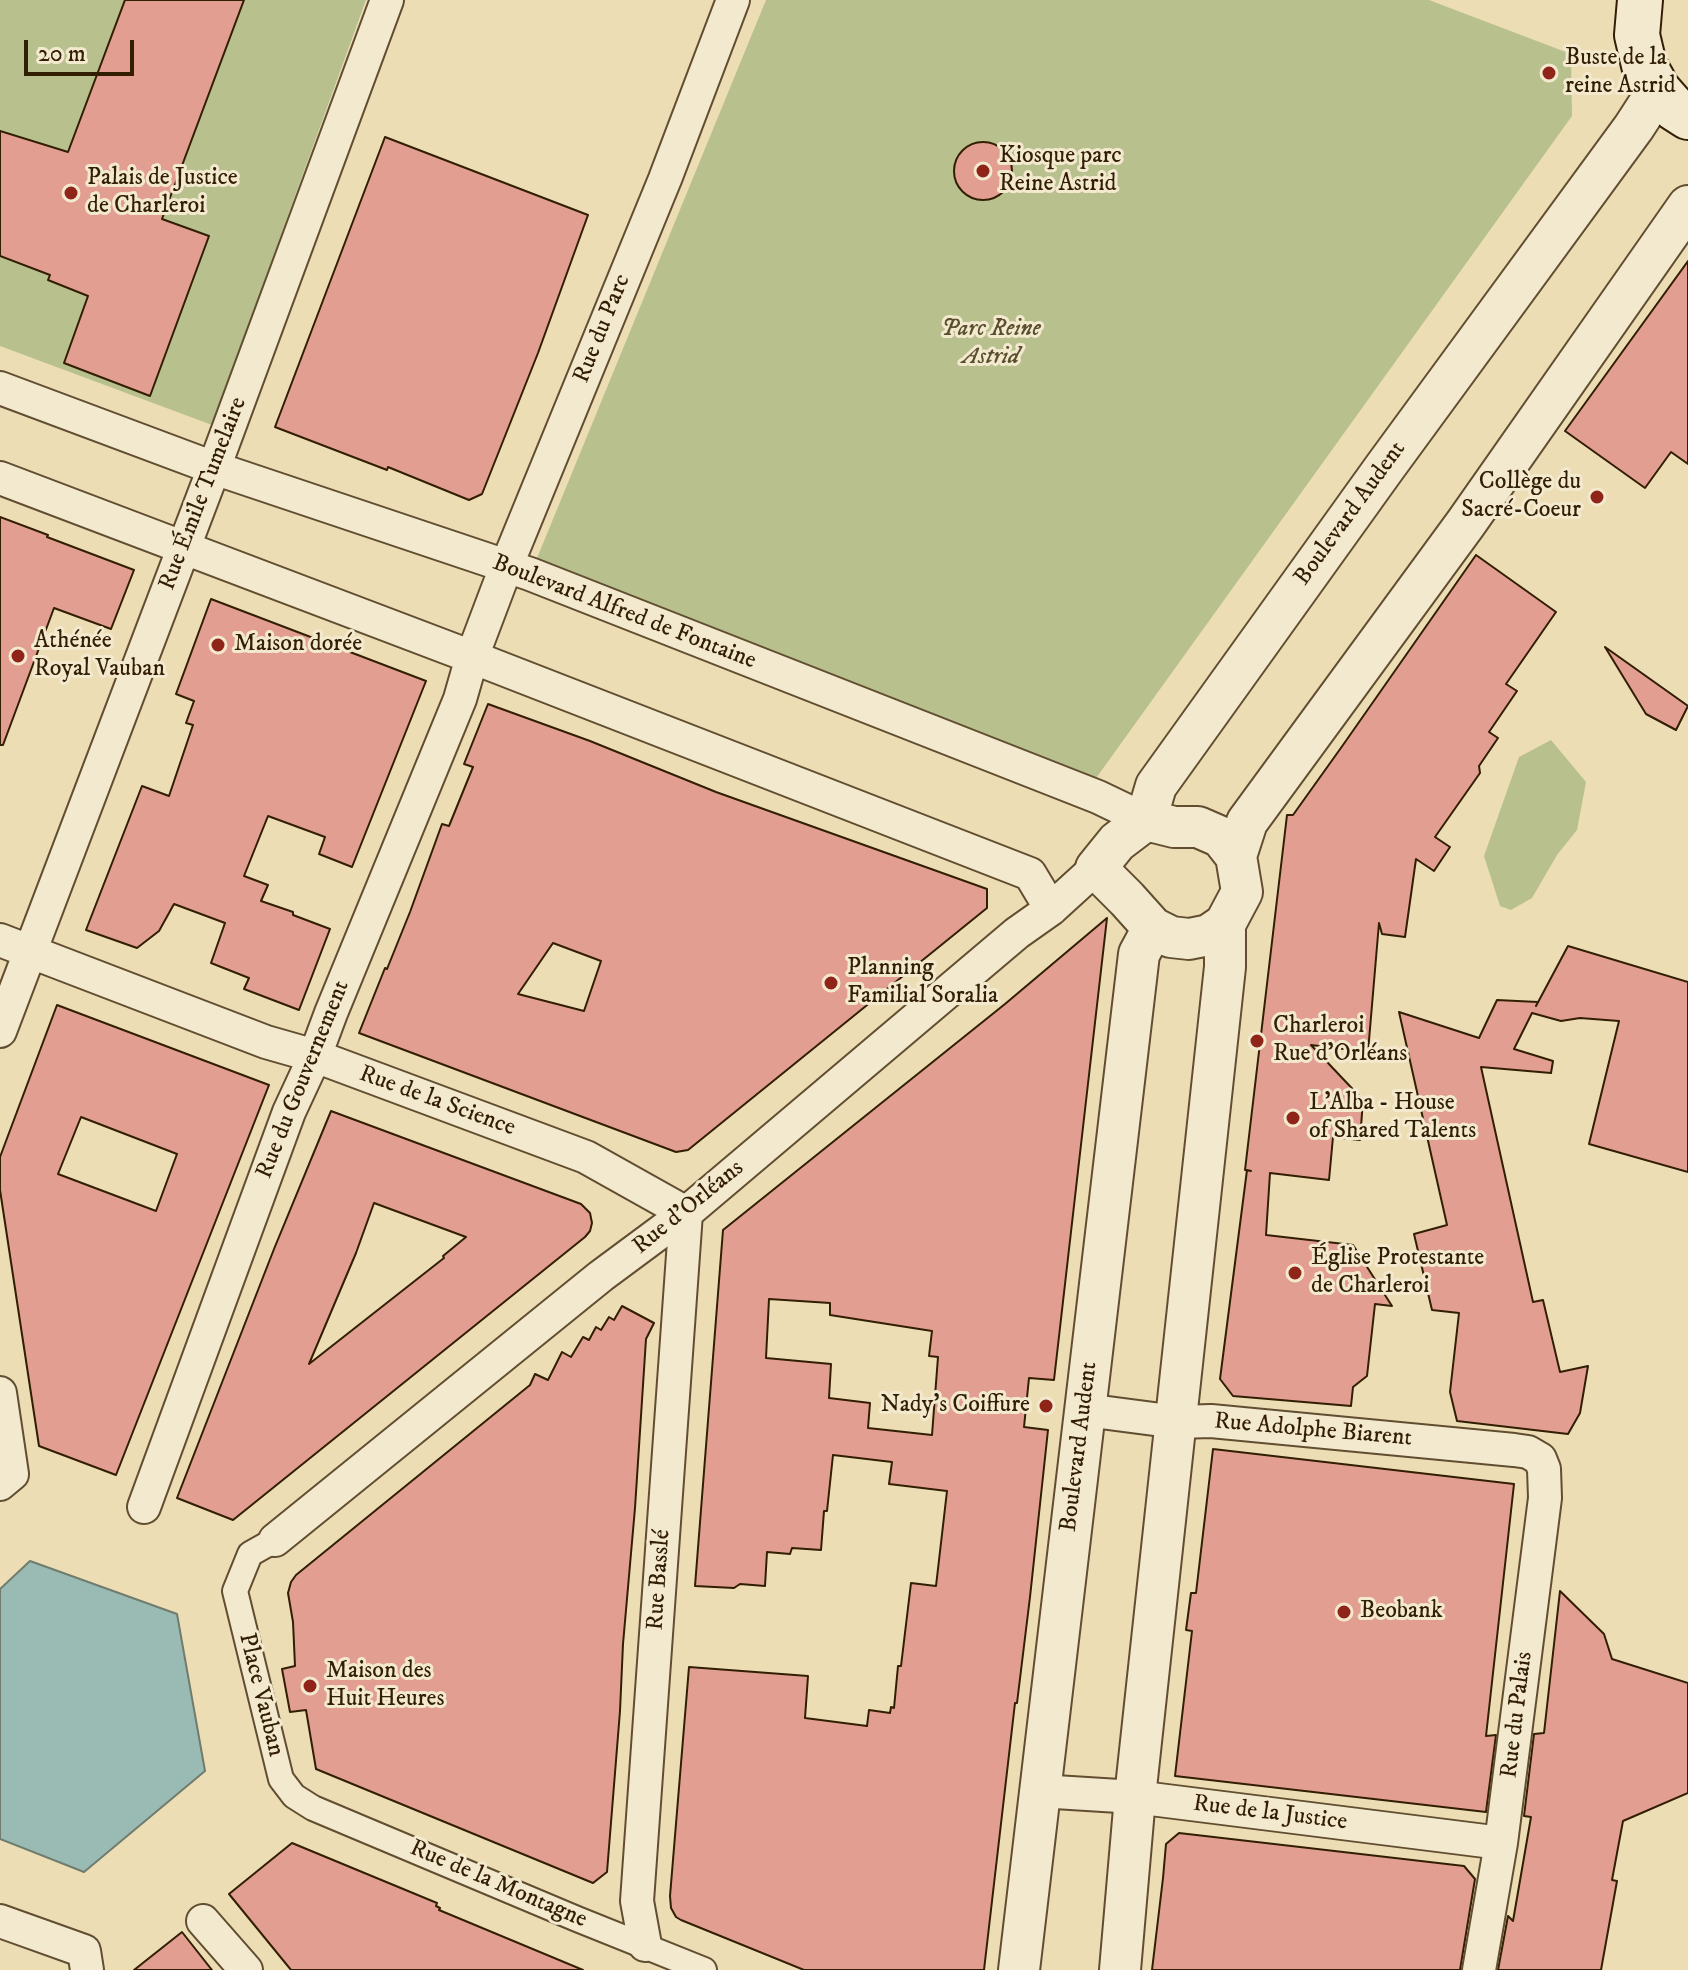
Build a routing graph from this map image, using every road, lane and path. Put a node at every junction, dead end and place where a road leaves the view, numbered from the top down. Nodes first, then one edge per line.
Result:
1 (387, 0) edge
2 (733, 0) edge
3 (1633, 2) edge
4 (1673, 104) edge
5 (1688, 206) edge
6 (0, 388) edge
7 (214, 468) junction
8 (0, 478) edge
9 (183, 548) junction
10 (506, 567) junction
11 (472, 657) junction
12 (1146, 820) junction
13 (1236, 856) junction
14 (1096, 868) junction
15 (1051, 909) junction
16 (1225, 924) junction
17 (1153, 928) junction
18 (0, 940) edge
19 (31, 951) junction
20 (0, 1031) edge
21 (315, 1056) junction
22 (686, 1213) junction
23 (0, 1393) edge
24 (1085, 1410) junction
25 (1177, 1422) junction
26 (1540, 1459) joint
27 (0, 1484) edge
28 (144, 1507) dead end
29 (275, 1540) joint
30 (1039, 1791) junction
31 (294, 1796) joint
32 (1135, 1797) junction
33 (1501, 1843) junction
34 (0, 1921) edge
35 (203, 1921) dead end
36 (645, 1945) junction
37 (86, 1960) edge
38 (246, 1970) edge
39 (704, 1970) edge
40 (1019, 1970) edge
41 (1120, 1970) edge
42 (1479, 1970) edge

1 - 7 street, Rue Émile Tumelaire
2 - 10 street, Rue du Parc
3 - 4 main road
4 - 12 street, Boulevard Audent
5 - 13 street
6 - 7 street, Boulevard Alfred de Fontaine
7 - 9 street, Rue Émile Tumelaire
7 - 10 street, Boulevard Alfred de Fontaine
8 - 9 street
9 - 11 street
9 - 19 street, Rue Émile Tumelaire
10 - 11 street, Rue du Parc
10 - 12 street, Boulevard Alfred de Fontaine
11 - 15 street
11 - 21 street, Rue du Gouvernement
12 - 13 street, Boulevard Alfred de Fontaine
12 - 14 street
13 - 16 street
14 - 15 street, Rue d'Orléans
14 - 17 street
15 - 22 street, Rue d'Orléans
16 - 17 street
16 - 25 street
17 - 24 street, Boulevard Audent
18 - 19 street, Rue de la Science
19 - 20 street, Rue Émile Tumelaire
19 - 21 street, Rue de la Science
21 - 22 street, Rue de la Science
21 - 28 street, Rue du Gouvernement
22 - 29 street, Rue d'Orléans
22 - 36 street, Rue Basslé
23 - 27 street
24 - 25 street, Rue Adolphe Biarent
24 - 30 street, Boulevard Audent
25 - 26 street, Rue Adolphe Biarent
25 - 32 street
26 - 33 street, Rue du Palais
29 - 31 street, Place Vauban
30 - 32 street, Rue de la Justice
30 - 40 street, Boulevard Audent
31 - 36 street, Rue de la Montagne
32 - 33 street, Rue de la Justice
32 - 41 street
33 - 42 street, Rue du Palais
34 - 37 street
35 - 38 street
36 - 39 street, Rue de la Montagne

